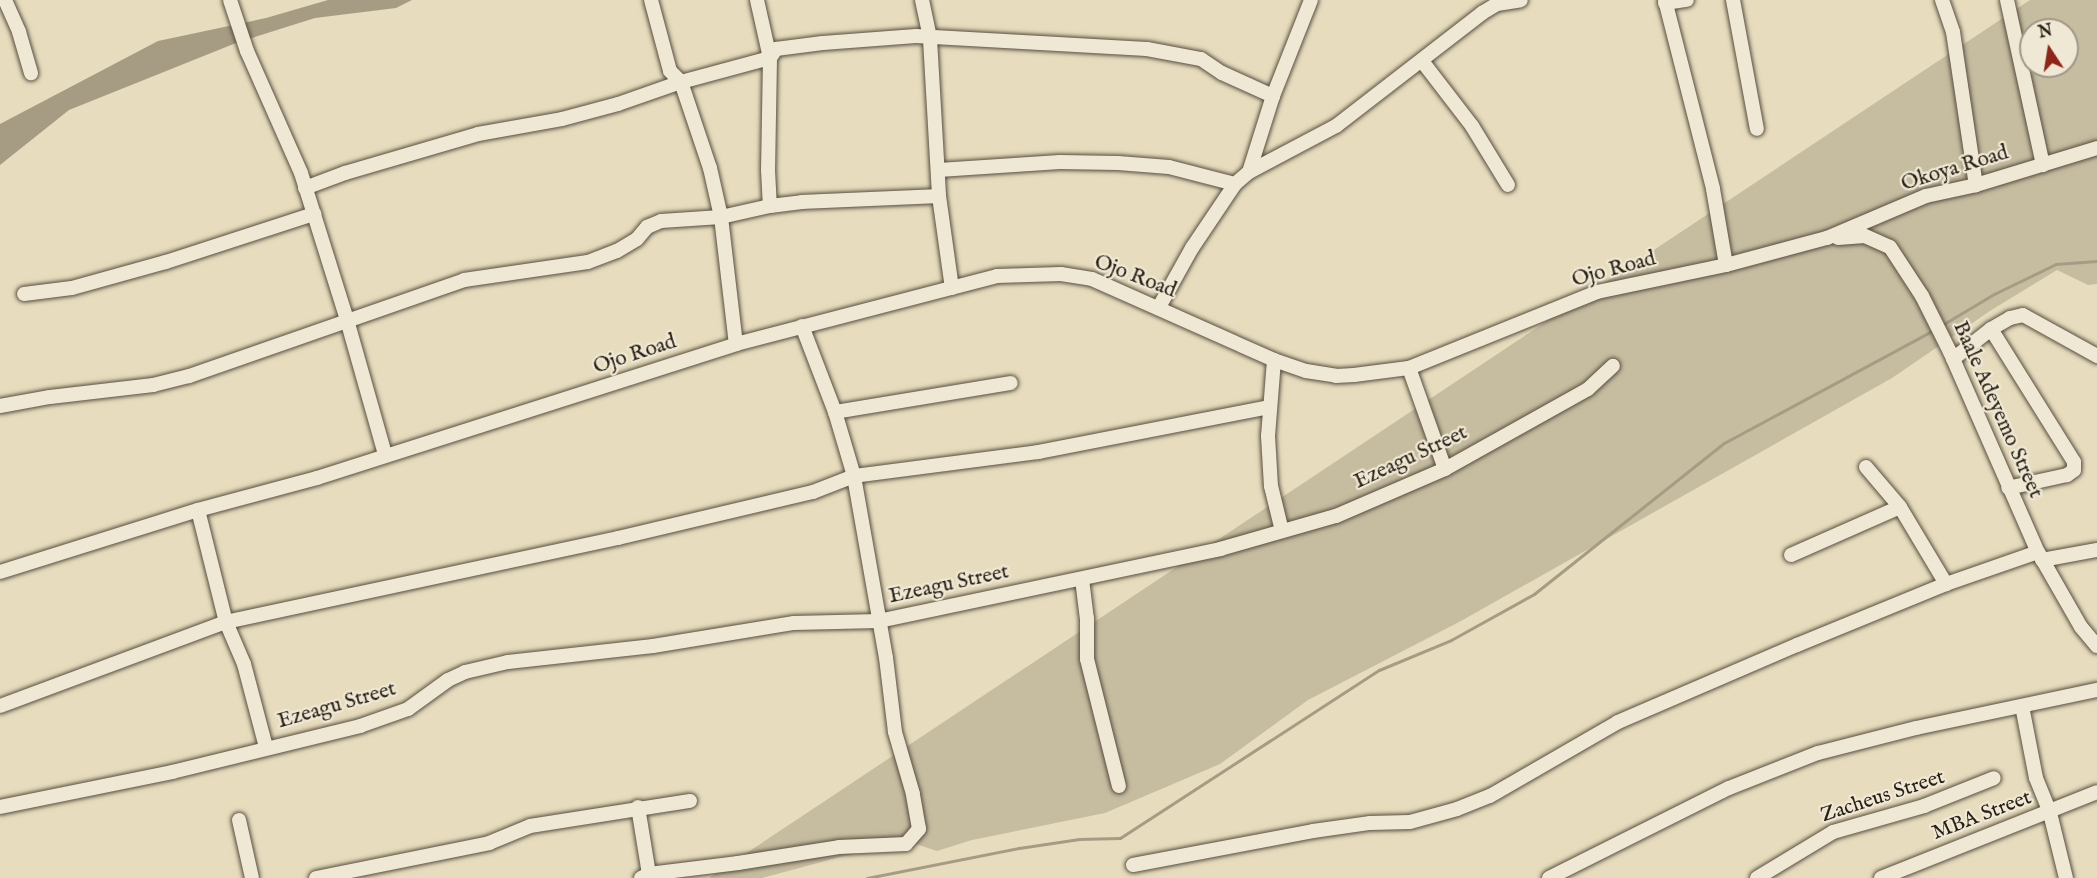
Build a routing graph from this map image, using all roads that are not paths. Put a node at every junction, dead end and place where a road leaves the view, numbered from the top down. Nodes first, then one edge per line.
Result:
1 (5, 0) edge
2 (651, 0) edge
3 (757, 0) edge
4 (922, 0) edge
5 (1311, 0) edge
6 (1521, 0) edge
7 (1687, 0) edge
8 (1733, 0) edge
9 (1942, 0) edge
10 (2007, 0) edge
11 (1665, 2) edge
12 (232, 6) edge
13 (930, 39) junction
14 (770, 58) junction
15 (1422, 61) junction
16 (31, 73) dead end
17 (681, 82) junction
18 (1273, 96) junction
19 (1757, 129) dead end
20 (2097, 148) edge
21 (2043, 165) junction
22 (939, 170) junction
23 (1249, 172) junction
24 (1235, 184) junction
25 (1508, 185) dead end
26 (1976, 185) junction
27 (305, 188) junction
28 (939, 196) junction
29 (770, 206) junction
30 (314, 214) junction
31 (721, 217) junction
32 (1827, 238) junction
33 (1726, 265) junction
34 (952, 288) junction
35 (24, 294) dead end
36 (1159, 307) junction
37 (347, 320) junction
38 (802, 327) junction
39 (1990, 329) junction
40 (736, 344) junction
41 (1952, 356) junction
42 (2097, 356) edge
43 (1274, 360) junction
44 (1613, 366) dead end
45 (1409, 368) junction
46 (1011, 383) dead end
47 (0, 406) edge
48 (1270, 407) junction
49 (835, 412) junction
50 (385, 454) junction
51 (1866, 467) dead end
52 (1445, 469) junction
53 (854, 476) junction
54 (2008, 488) junction
55 (1900, 507) junction
56 (198, 510) junction
57 (1282, 531) junction
58 (2097, 550) edge
59 (1791, 555) dead end
60 (2040, 556) junction
61 (0, 572) edge
62 (1082, 579) junction
63 (1946, 584) junction
64 (879, 621) junction
65 (226, 622) junction
66 (2097, 646) edge
67 (2097, 690) edge
68 (0, 706) edge
69 (2022, 706) junction
70 (266, 747) junction
71 (1994, 778) dead end
72 (1119, 786) dead end
73 (2097, 792) edge
74 (690, 801) dead end
75 (0, 807) edge
76 (638, 807) junction
77 (2050, 813) junction
78 (239, 820) dead end
79 (1133, 865) dead end
80 (645, 876) edge
81 (252, 878) edge
82 (316, 878) edge
83 (1549, 878) edge
84 (1757, 878) edge
85 (1881, 878) edge
86 (2066, 878) edge

1 - 16 street
2 - 17 street
3 - 14 street
4 - 13 street
5 - 18 street
6 - 15 street
7 - 11 street
8 - 19 street
9 - 26 street
10 - 21 street
11 - 33 street
12 - 27 street
13 - 14 street
13 - 18 street
13 - 22 street
14 - 17 street
14 - 29 street
15 - 23 street
15 - 25 street
17 - 27 street
17 - 31 street
18 - 23 street
20 - 21 street, Okoya Road
21 - 26 street, Okoya Road
22 - 24 street
22 - 28 street
23 - 24 street
24 - 36 street
26 - 32 street, Okoya Road
27 - 30 street
28 - 29 street
28 - 34 street
29 - 31 street
30 - 35 street
30 - 37 street
31 - 37 street
31 - 40 street
32 - 33 street, Ojo Road
32 - 41 street, Baale Adeyemo Street
33 - 45 street, Ojo Road
34 - 36 street, Ojo Road
34 - 38 street, Ojo Road
36 - 43 street, Ojo Road
37 - 47 street
37 - 50 street
38 - 40 street, Ojo Road
38 - 49 street
39 - 41 street
39 - 42 street
39 - 54 street
40 - 50 street, Ojo Road
41 - 54 street, Baale Adeyemo Street
43 - 45 street, Ojo Road
43 - 48 street
44 - 52 street, Ezeagu Street
45 - 52 street
46 - 49 street
48 - 53 street
48 - 57 street
49 - 53 street
50 - 56 street, Ojo Road
51 - 55 street
52 - 57 street, Ezeagu Street
53 - 64 street
53 - 65 street
54 - 60 street, Baale Adeyemo Street
55 - 59 street
55 - 63 street
56 - 61 street, Ojo Road
56 - 65 street
57 - 62 street, Ezeagu Street
58 - 60 street
60 - 63 street
60 - 66 street, Baale Adeyemo Street
62 - 64 street, Ezeagu Street
62 - 72 street
63 - 79 street
64 - 70 street, Ezeagu Street
64 - 80 street
65 - 68 street
65 - 70 street
67 - 69 street
69 - 77 street
69 - 83 street
70 - 75 street, Ezeagu Street
71 - 84 street, Zacheus Street
73 - 77 street, MBA Street
74 - 76 street
76 - 80 street
76 - 82 street
77 - 85 street, MBA Street
77 - 86 street
78 - 81 street

